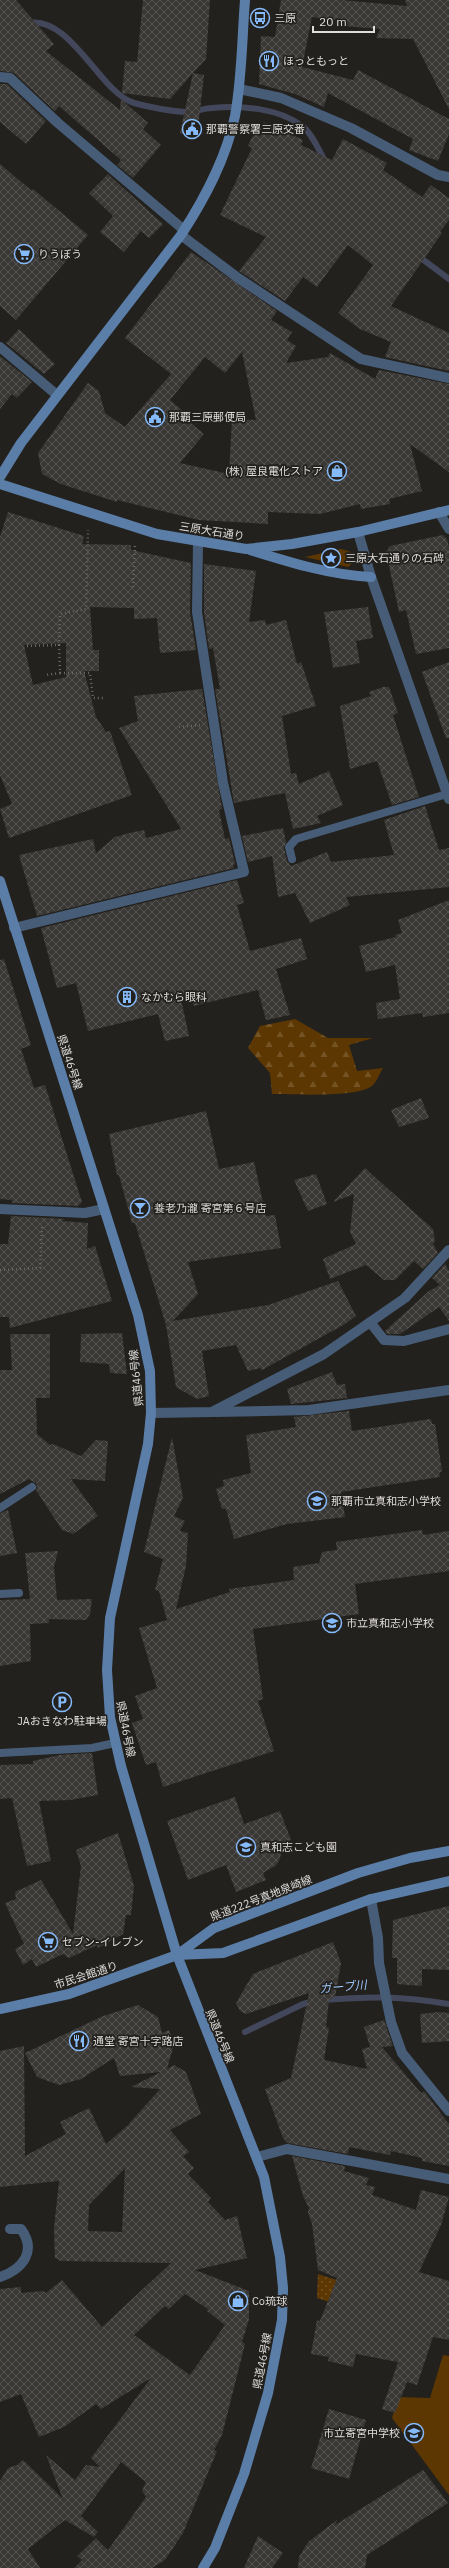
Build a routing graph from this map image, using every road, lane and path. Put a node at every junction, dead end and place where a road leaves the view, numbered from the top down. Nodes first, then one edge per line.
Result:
1 (245, 0) edge
2 (0, 77) edge
3 (239, 89) junction
4 (449, 177) edge
5 (183, 232) junction
6 (0, 346) edge
7 (449, 378) edge
8 (57, 395) junction
9 (0, 477) edge
10 (0, 484) edge
11 (444, 511) edge
12 (449, 529) edge
13 (88, 530) dead end
14 (358, 532) junction
15 (135, 542) dead end
16 (198, 542) junction
17 (246, 549) junction
18 (371, 577) junction
19 (133, 587) dead end
20 (59, 645) junction
21 (27, 646) dead end
22 (60, 673) junction
23 (45, 675) dead end
24 (103, 698) dead end
25 (448, 796) edge
26 (292, 859) dead end
27 (0, 881) edge
28 (14, 928) junction
29 (104, 1208) junction
30 (0, 1209) edge
31 (43, 1211) junction
32 (449, 1250) edge
33 (0, 1270) edge
34 (370, 1322) junction
35 (449, 1329) edge
36 (449, 1390) edge
37 (212, 1412) junction
38 (151, 1413) junction
39 (32, 1487) dead end
40 (0, 1508) edge
41 (19, 1593) dead end
42 (0, 1594) edge
43 (115, 1743) junction
44 (0, 1753) edge
45 (449, 1851) edge
46 (449, 1881) edge
47 (371, 1899) junction
48 (177, 1955) junction
49 (0, 2009) edge
50 (449, 2111) edge
51 (257, 2157) junction
52 (449, 2179) edge
53 (10, 2229) dead end
54 (0, 2277) edge
55 (202, 2568) edge

1 - 3 main road
2 - 5 street
3 - 4 street
3 - 5 main road
5 - 7 street
5 - 8 main road
6 - 8 street
8 - 9 main road
10 - 16 main road, 三原大石通り
11 - 12 street
11 - 14 main road, 三原大石通り
13 - 20 path
14 - 17 main road, 三原大石通り
14 - 18 street
15 - 19 path
16 - 17 main road, 三原大石通り
16 - 28 street
17 - 18 main road
18 - 25 street
20 - 21 path
20 - 22 path
22 - 23 path
22 - 24 path
25 - 26 lane
27 - 28 main road, 県道46号線
28 - 29 main road, 県道46号線
29 - 31 street
29 - 38 main road, 県道46号線
30 - 31 street
31 - 33 path
32 - 34 street
34 - 35 street
34 - 37 street
36 - 37 street
37 - 38 street
38 - 43 main road, 県道46号線
39 - 40 lane
41 - 42 lane
43 - 44 lane
43 - 48 main road, 県道46号線
45 - 48 main road, 県道222号真地泉崎線
46 - 47 main road
47 - 48 main road
47 - 50 street
48 - 49 main road, 市民会館通り
48 - 51 main road, 県道46号線
51 - 52 street
51 - 55 main road, 県道46号線
53 - 54 street

